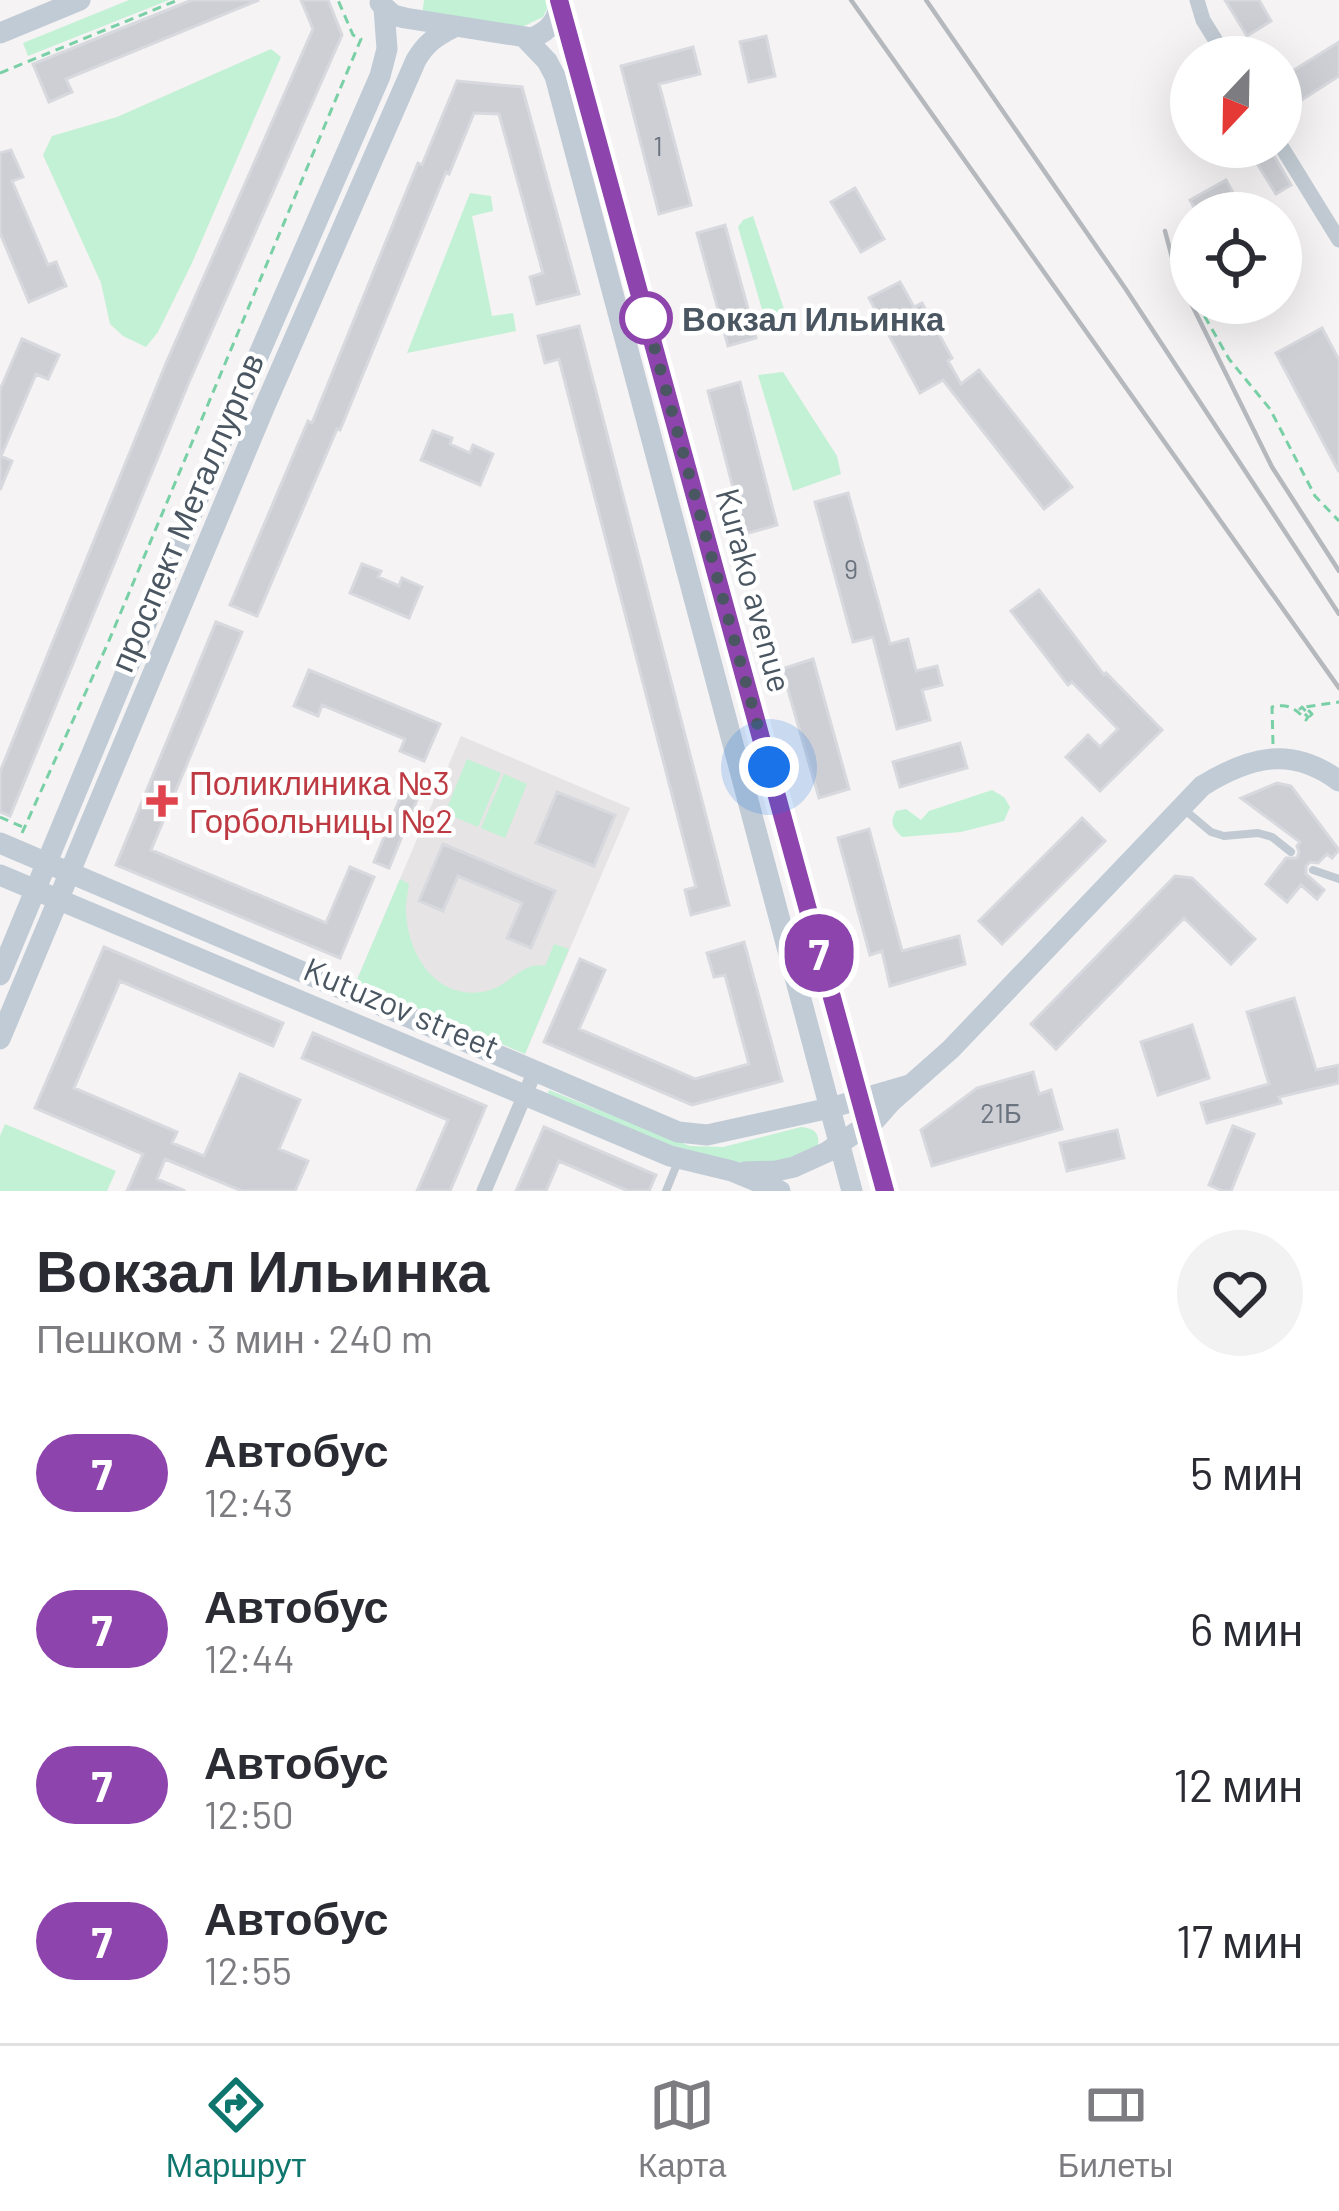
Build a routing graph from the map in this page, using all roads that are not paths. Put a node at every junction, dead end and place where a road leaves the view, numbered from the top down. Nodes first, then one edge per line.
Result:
1 (80, 0) edge
2 (1197, 0) edge
3 (381, 4) edge
4 (559, 4) edge
5 (454, 28) junction
6 (0, 33) edge
7 (1213, 36) edge
8 (524, 37) junction
9 (1295, 168) edge
10 (1339, 240) edge
11 (642, 302) junction
12 (618, 309) junction
13 (1339, 781) edge
14 (1180, 806) junction
15 (8, 846) edge
16 (1291, 852) dead end
17 (48, 863) junction
18 (1313, 870) dead end
19 (70, 873) junction
20 (0, 875) edge
21 (1339, 879) edge
22 (37, 890) junction
23 (59, 899) junction
24 (0, 975) edge
25 (0, 1040) edge
26 (535, 1071) junction
27 (909, 1085) junction
28 (525, 1094) junction
29 (860, 1100) junction
30 (830, 1108) junction
31 (867, 1125) junction
32 (839, 1142) junction
33 (680, 1159) junction
34 (732, 1172) junction
35 (484, 1191) edge
36 (666, 1191) edge
37 (780, 1191) edge
38 (852, 1191) edge
39 (884, 1191) edge

1 - 6 main road
2 - 7 street
3 - 5 main road
3 - 17 main road, проспект Металлургов
4 - 8 main road
4 - 11 main road, Kurako avenue
5 - 8 main road
5 - 19 main road, проспект Металлургов
8 - 12 main road, Kurako avenue
9 - 10 street
11 - 12 lane
11 - 29 main road, Kurako avenue
12 - 30 main road, Kurako avenue
13 - 14 main road
14 - 16 lane
14 - 27 main road
15 - 17 main road, Kutuzov street
17 - 19 main road, Kutuzov street
17 - 22 main road, проспект Металлургов
18 - 21 lane
19 - 23 main road, проспект Металлургов
19 - 26 main road, Kutuzov street
20 - 22 main road, Kutuzov street
22 - 23 main road, Kutuzov street
22 - 24 main road, проспект Металлургов
23 - 25 main road, проспект Металлургов
23 - 28 main road, Kutuzov street
26 - 28 street
26 - 30 main road, Kutuzov street
27 - 29 main road, Kutuzov street
27 - 31 main road
28 - 33 main road, Kutuzov street
28 - 35 street
29 - 30 main road, Kutuzov street
29 - 31 main road, Kurako avenue
30 - 32 main road, Kurako avenue
31 - 32 main road
31 - 39 main road, Kurako avenue
32 - 34 main road
32 - 38 main road, Kurako avenue
33 - 34 main road, Kutuzov street
33 - 36 lane
34 - 37 main road, Kutuzov street

